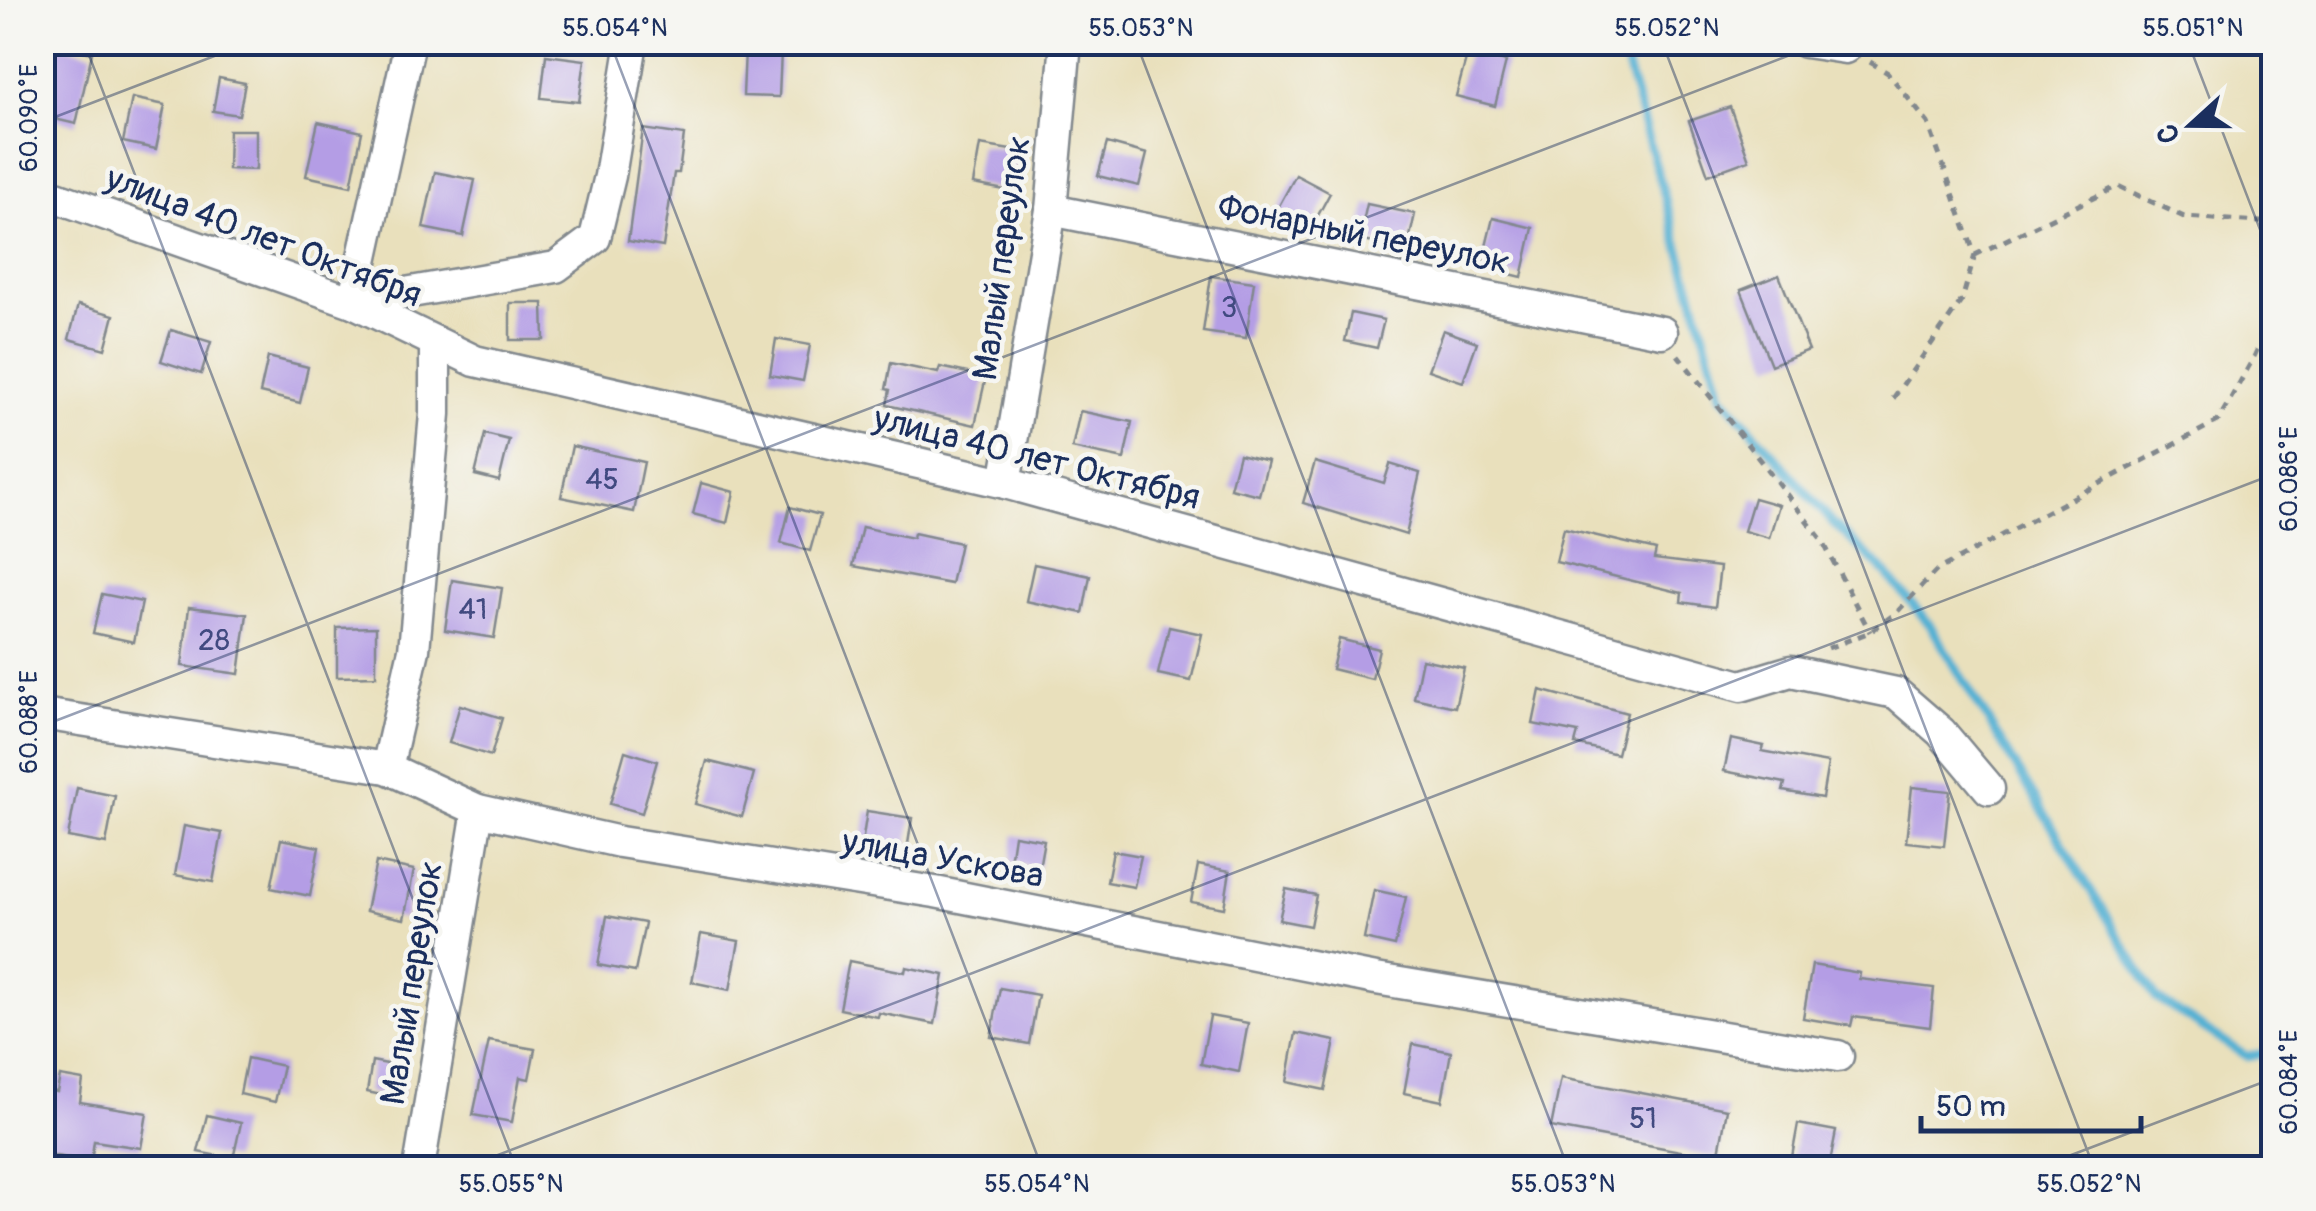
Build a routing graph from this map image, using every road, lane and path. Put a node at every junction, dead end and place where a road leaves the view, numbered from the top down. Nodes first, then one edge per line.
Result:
1 (410, 42) edge
2 (632, 42) edge
3 (1066, 42) edge
4 (1805, 42) edge
5 (1846, 48) joint
6 (42, 192) edge
7 (1050, 210) junction
8 (2274, 224) edge
9 (1975, 254) junction
10 (352, 302) junction
11 (2274, 312) edge
12 (1662, 332) joint
13 (435, 342) junction
14 (1892, 400) dead end
15 (1005, 484) junction
16 (1870, 632) junction
17 (1791, 671) junction
18 (42, 714) edge
19 (387, 768) junction
20 (1989, 789) dead end
21 (478, 810) junction
22 (1838, 1056) dead end
23 (419, 1168) edge

1 - 10 street
2 - 10 street
3 - 7 street, Малый переулок
4 - 5 street
5 - 9 path
6 - 10 street, улица 40 лет Октября
7 - 12 street, Фонарный переулок
7 - 15 street, Малый переулок
8 - 9 path
9 - 14 path
10 - 13 street, улица 40 лет Октября
11 - 16 path
12 - 16 path
13 - 15 street, улица 40 лет Октября
13 - 19 street
15 - 17 street, улица 40 лет Октября
16 - 17 path
17 - 20 street, улица 40 лет Октября
18 - 19 street, улица Ускова
19 - 21 street, улица Ускова
21 - 22 street, улица Ускова
21 - 23 street, Малый переулок

